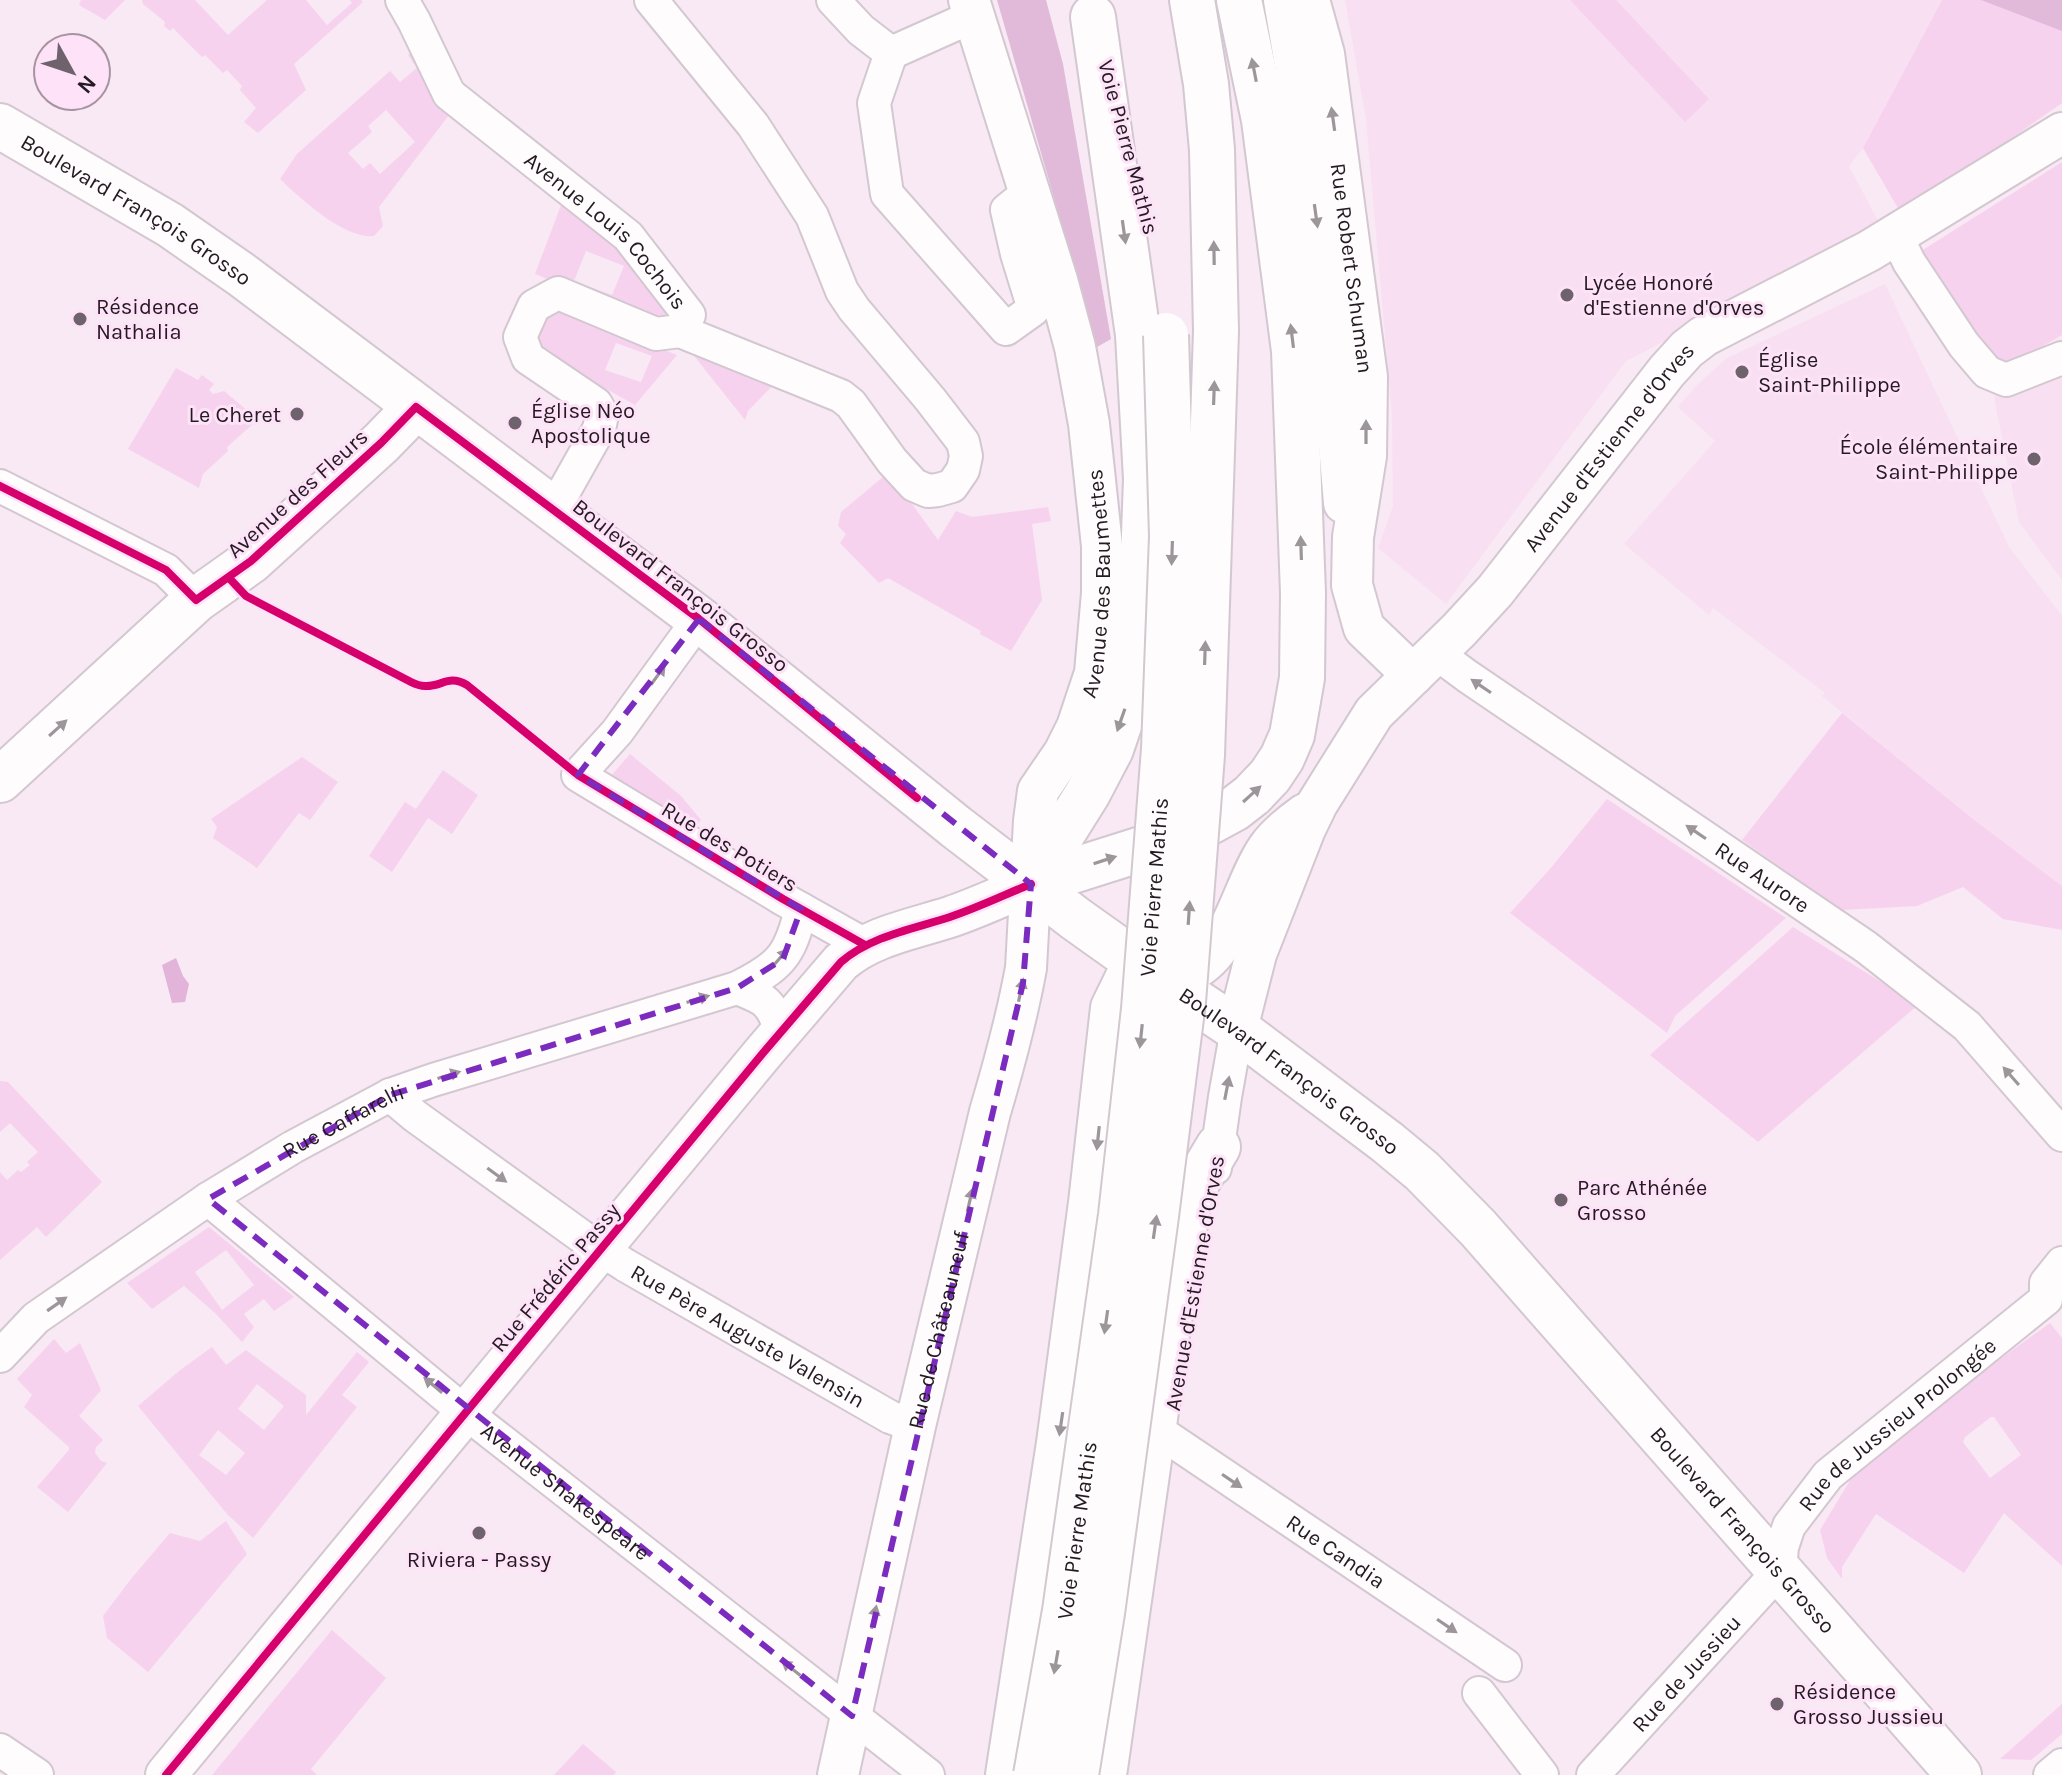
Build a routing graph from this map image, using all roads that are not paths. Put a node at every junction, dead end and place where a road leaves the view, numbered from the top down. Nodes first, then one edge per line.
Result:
1 (402, 0) edge
2 (651, 0) edge
3 (833, 0) edge
4 (1192, 0) edge
5 (1239, 0) edge
6 (1284, 0) edge
7 (1309, 0) edge
8 (971, 8) edge
9 (1091, 8) edge
10 (891, 53) junction
11 (1, 130) edge
12 (2062, 133) edge
13 (1028, 193) junction
14 (1896, 235) junction
15 (680, 331) junction
16 (2062, 358) edge
17 (416, 407) junction
18 (0, 486) edge
19 (554, 509) junction
20 (1353, 537) junction
21 (196, 600) junction
22 (699, 619) junction
23 (1424, 664) junction
24 (0, 780) edge
25 (1317, 804) junction
26 (1186, 835) junction
27 (1031, 884) junction
28 (801, 909) junction
29 (865, 945) junction
30 (1149, 970) junction
31 (737, 988) junction
32 (1237, 1029) junction
33 (781, 1031) junction
34 (390, 1095) junction
35 (2062, 1135) edge
36 (1218, 1147) junction
37 (208, 1199) junction
38 (601, 1250) junction
39 (2062, 1263) edge
40 (0, 1356) edge
41 (466, 1413) junction
42 (915, 1426) junction
43 (1167, 1437) junction
44 (1780, 1570) junction
45 (1505, 1665) dead end
46 (1479, 1693) dead end
47 (852, 1716) junction
48 (0, 1750) edge
49 (2062, 1765) edge
50 (37, 1775) edge
51 (166, 1775) edge
52 (838, 1775) edge
53 (928, 1775) edge
54 (1008, 1775) edge
55 (1036, 1775) edge
56 (1076, 1775) edge
57 (1104, 1775) edge
58 (1118, 1775) edge
59 (1542, 1775) edge
60 (1593, 1775) edge
61 (1959, 1775) edge
62 (2050, 1775) edge

1 - 15 street, Avenue Louis Cochois
2 - 15 street
3 - 10 street
56 -> 4 main road, Voie Pierre Mathis, bridge
26 -> 5 main road
6 -> 20 street, Rue Robert Schuman
20 -> 7 street, Rue Robert Schuman
8 - 10 street
8 - 13 street, Avenue des Baumettes
9 -> 27 main road
9 -> 55 main road, Voie Pierre Mathis, bridge
10 - 13 street
11 - 17 main road, Boulevard François Grosso
12 - 14 street, Avenue d'Estienne d'Orves
13 - 27 street, Avenue des Baumettes
14 - 16 street
14 - 23 street, Avenue d'Estienne d'Orves
15 - 19 street, Avenue Louis Cochois
17 - 19 main road, Boulevard François Grosso
17 - 21 main road, Avenue des Fleurs
18 - 21 street
19 - 22 main road, Boulevard François Grosso
20 - 23 street, Rue Robert Schuman
24 -> 21 main road, Avenue des Fleurs
22 - 27 main road, Boulevard François Grosso
28 -> 22 street, Rue des Potiers
23 - 25 street, Avenue d'Estienne d'Orves
35 -> 23 street, Rue Aurore
25 - 30 street, Avenue d'Estienne d'Orves
25 - 32 street, Avenue d'Estienne d'Orves
27 -> 26 main road
26 - 30 main road
27 - 29 street, Rue Frédéric Passy
27 - 30 main road, Boulevard François Grosso
42 -> 27 street, Rue de Châteauneuf
28 - 29 street, Rue des Potiers
31 -> 28 street, Rue Caffarelli
29 - 33 street, Rue Frédéric Passy
30 - 32 main road, Boulevard François Grosso
30 -> 54 main road
31 - 33 street
34 -> 31 street, Rue Caffarelli
36 -> 32 street, Avenue d'Estienne d'Orves
32 - 44 main road, Boulevard François Grosso
33 - 38 street, Rue Frédéric Passy
34 - 37 street, Rue Caffarelli
34 -> 38 street, Rue Père Auguste Valensin
36 - 43 street, Avenue d'Estienne d'Orves
36 - 57 main road
40 -> 37 street, Rue Caffarelli
41 -> 37 street, Avenue Shakespeare
38 - 41 street, Rue Frédéric Passy
38 - 42 street, Rue Père Auguste Valensin
39 - 44 street, Rue de Jussieu Prolongée
47 -> 41 street, Avenue Shakespeare
41 - 51 street, Rue Frédéric Passy
47 -> 42 street, Rue de Châteauneuf
43 -> 45 street, Rue Candia
43 - 58 street, Avenue d'Estienne d'Orves
44 - 60 street, Rue de Jussieu
44 - 61 main road, Boulevard François Grosso
46 - 59 street
47 - 52 street, Rue de Châteauneuf
47 - 53 street, Avenue Shakespeare
48 - 50 street
49 - 62 street

